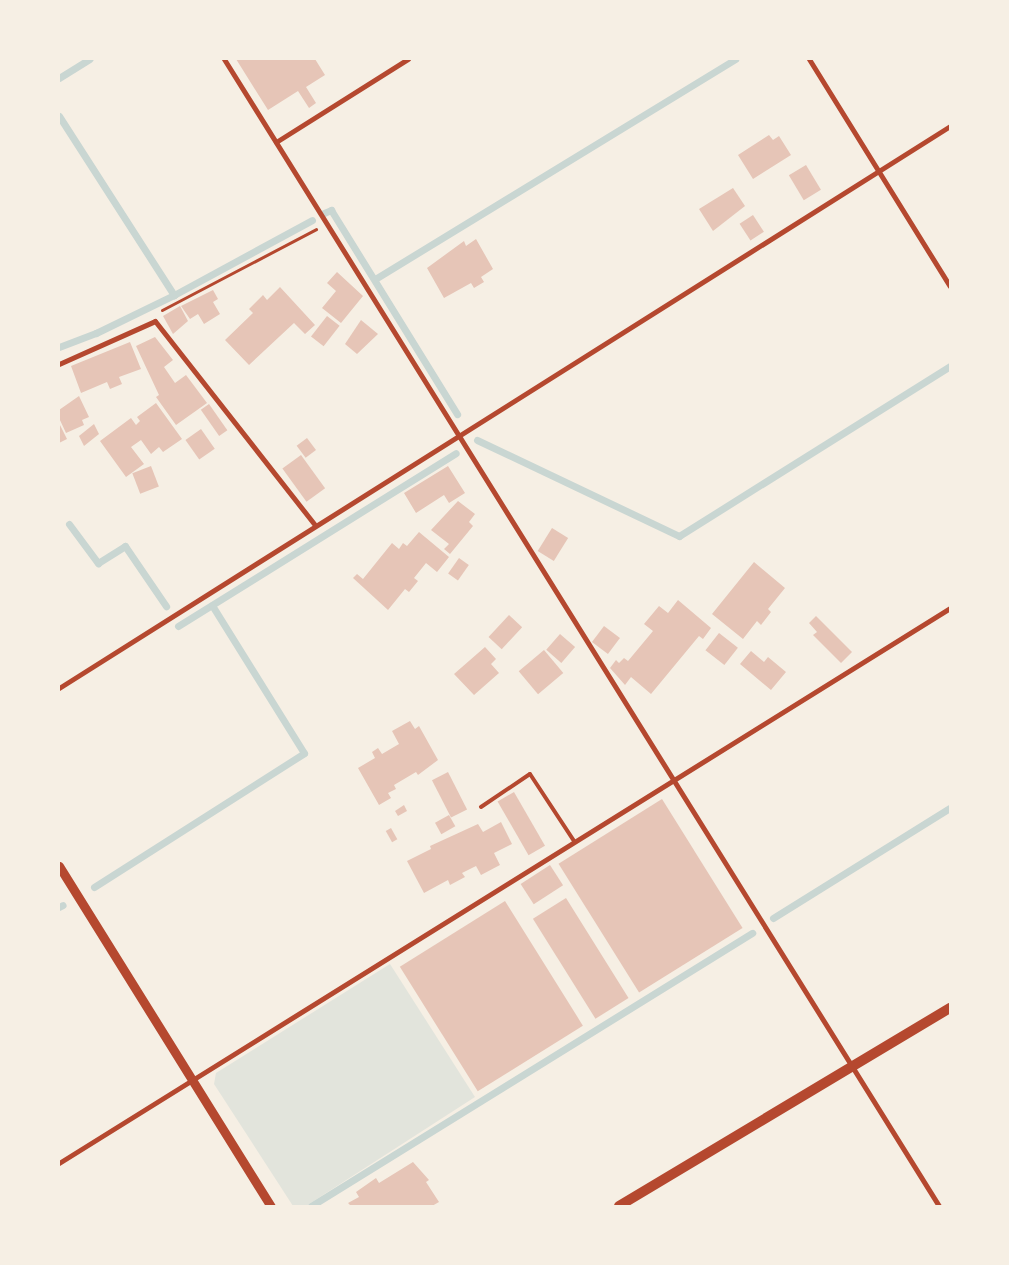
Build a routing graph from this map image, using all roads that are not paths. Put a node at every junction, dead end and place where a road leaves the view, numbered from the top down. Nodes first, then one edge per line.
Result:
1 (224, 59) edge
2 (408, 59) edge
3 (809, 59) edge
4 (950, 126) edge
5 (276, 142) junction
6 (879, 171) junction
7 (950, 286) edge
8 (59, 364) edge
9 (457, 434) junction
10 (315, 525) junction
11 (950, 608) edge
12 (59, 688) edge
13 (673, 779) junction
14 (481, 807) dead end
15 (574, 842) junction
16 (59, 866) edge
17 (950, 1008) edge
18 (854, 1068) junction
19 (192, 1080) junction
20 (59, 1163) edge
21 (271, 1206) edge
22 (619, 1206) edge
23 (939, 1206) edge

1 - 5 street
2 - 5 street
3 - 6 street
4 - 6 street
5 - 9 street
6 - 7 street
6 - 9 street
8 - 10 street
9 - 10 street
9 - 13 street
10 - 12 street
11 - 13 street
13 - 15 street
13 - 18 street
14 - 15 lane
15 - 19 street
16 - 19 street
17 - 18 main road
18 - 22 main road
18 - 23 street
19 - 20 street
19 - 21 street

